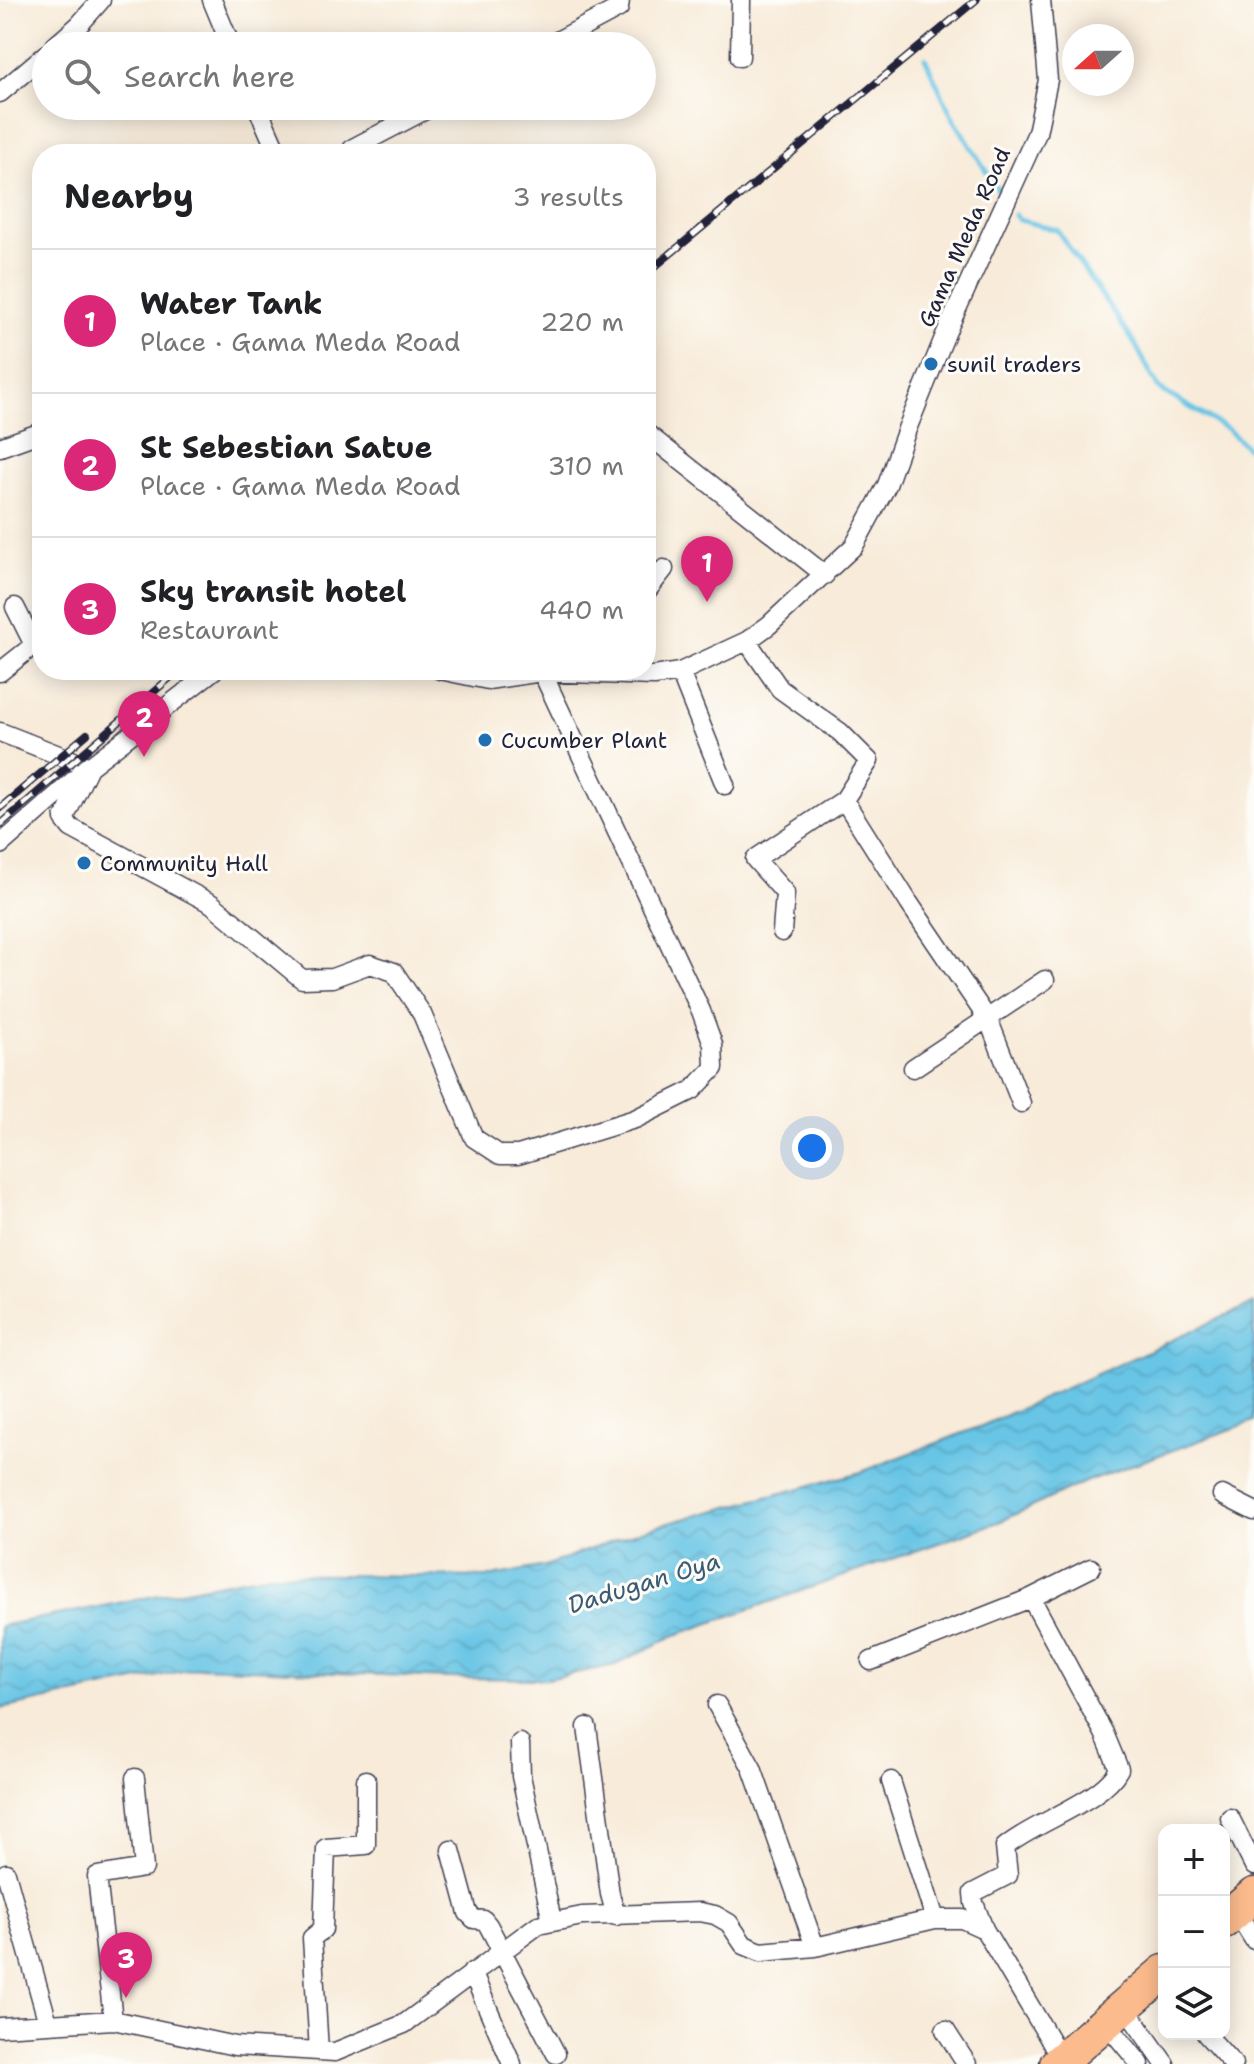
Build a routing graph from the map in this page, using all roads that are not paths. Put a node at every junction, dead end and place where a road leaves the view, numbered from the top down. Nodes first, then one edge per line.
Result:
1 (101, 0) edge
2 (212, 0) edge
3 (620, 0) edge
4 (741, 0) edge
5 (1041, 0) edge
6 (71, 32) edge
7 (225, 32) edge
8 (574, 32) edge
9 (740, 57) dead end
10 (32, 66) edge
11 (0, 93) edge
12 (263, 120) edge
13 (406, 120) edge
14 (274, 144) edge
15 (361, 144) edge
16 (32, 436) edge
17 (656, 441) edge
18 (0, 447) edge
19 (664, 569) dead end
20 (825, 575) junction
21 (656, 579) edge
22 (15, 607) dead end
23 (32, 641) edge
24 (747, 641) junction
25 (32, 647) edge
26 (656, 669) edge
27 (0, 672) edge
28 (680, 672) junction
29 (201, 680) edge
30 (546, 680) edge
31 (0, 732) edge
32 (89, 767) junction
33 (725, 785) dead end
34 (844, 800) junction
35 (0, 845) edge
36 (782, 932) dead end
37 (1045, 980) dead end
38 (987, 1019) junction
39 (913, 1068) dead end
40 (1021, 1103) dead end
41 (1222, 1495) dead end
42 (1254, 1511) edge
43 (1091, 1568) dead end
44 (1031, 1598) junction
45 (871, 1661) dead end
46 (717, 1705) dead end
47 (587, 1727) dead end
48 (520, 1743) dead end
49 (135, 1778) dead end
50 (366, 1780) dead end
51 (891, 1781) dead end
52 (1230, 1818) dead end
53 (451, 1850) dead end
54 (1254, 1866) edge
55 (6, 1873) dead end
56 (616, 1916) junction
57 (935, 1919) junction
58 (552, 1921) junction
59 (984, 1929) junction
60 (815, 1947) junction
61 (503, 1952) junction
62 (472, 1972) junction
63 (1158, 1978) edge
64 (1158, 1999) edge
65 (113, 2020) junction
66 (48, 2023) junction
67 (0, 2027) edge
68 (1125, 2027) junction
69 (945, 2030) dead end
70 (1211, 2040) edge
71 (319, 2051) junction
72 (556, 2054) dead end
73 (237, 2055) edge
74 (1067, 2063) edge
75 (512, 2064) edge
76 (967, 2064) edge
77 (1140, 2064) edge
78 (1165, 2064) edge
79 (1233, 2064) edge

1 - 6 street
2 - 7 street
3 - 8 street
4 - 9 street
5 - 20 street, Gama Meda Road
10 - 11 street
12 - 14 street
13 - 15 street
16 - 18 street
17 - 20 street
19 - 21 street
20 - 24 street, Gama Meda Road
22 - 23 street
24 - 28 street, Gama Meda Road
24 - 34 street
25 - 27 street
26 - 28 street, Gama Meda Road
28 - 33 street
29 - 32 street
30 - 32 street
31 - 32 street
32 - 35 street
34 - 36 street
34 - 38 street
37 - 38 street
38 - 39 street
38 - 40 street
41 - 42 street
43 - 44 street
44 - 45 street
44 - 59 street
46 - 60 street
47 - 56 street
48 - 58 street
49 - 65 street
50 - 71 street
51 - 57 street
52 - 54 street
53 - 61 street
55 - 66 street
56 - 58 street
56 - 60 street
57 - 59 street
57 - 60 street
58 - 61 street
59 - 74 street
61 - 62 street
61 - 72 street
62 - 71 street
62 - 75 street
63 - 74 highway
64 - 68 highway
65 - 66 street
65 - 73 street
66 - 67 street
68 - 74 highway
68 - 77 street
68 - 78 street
69 - 76 street
70 - 79 street
71 - 73 street

